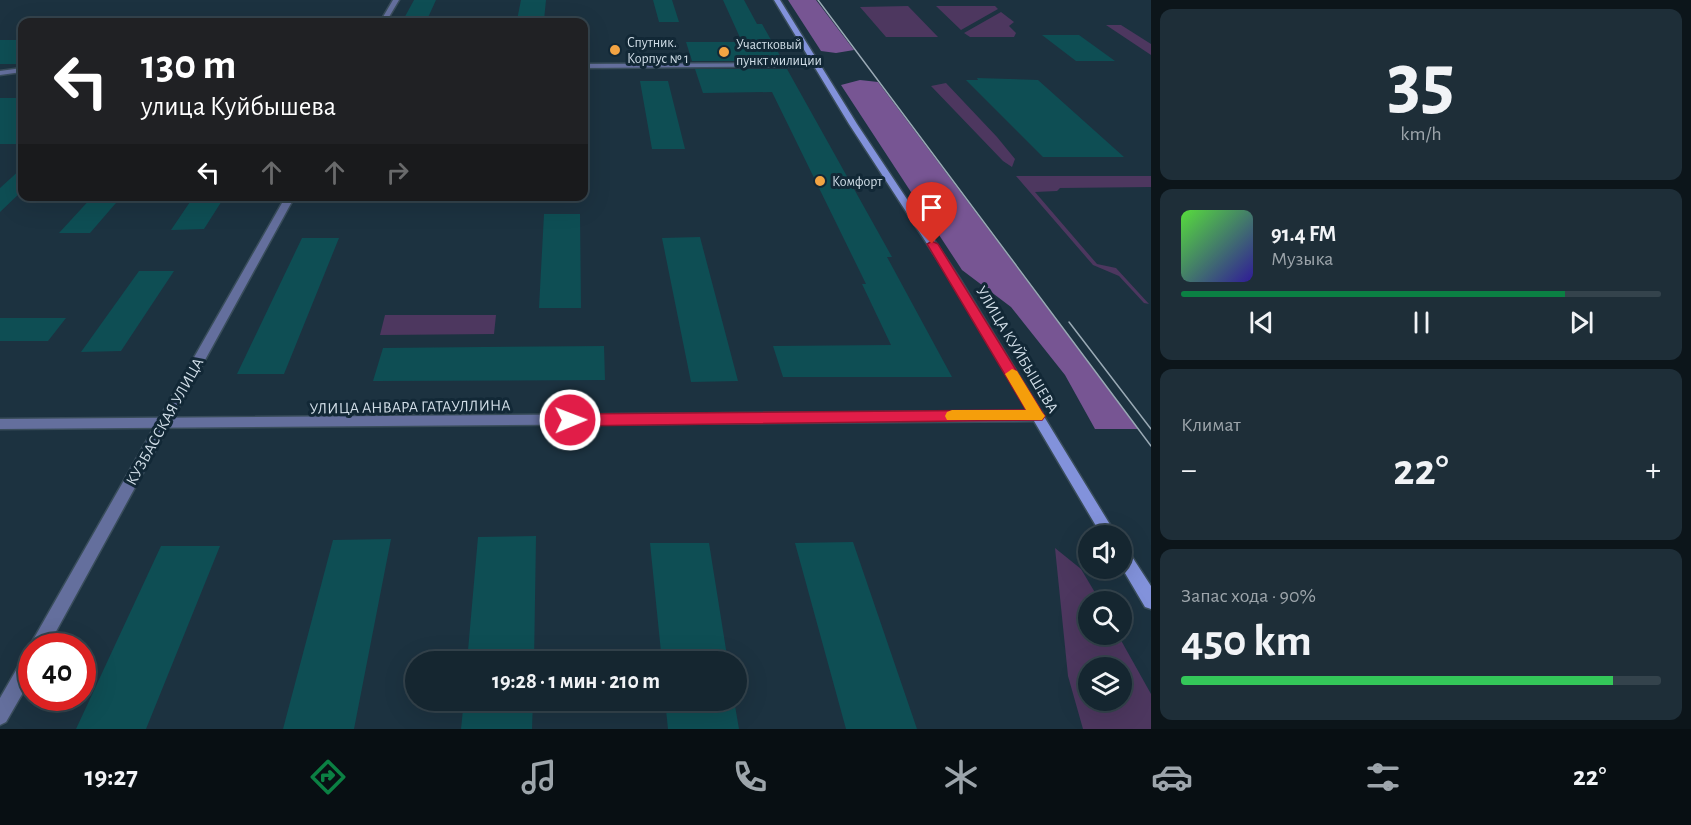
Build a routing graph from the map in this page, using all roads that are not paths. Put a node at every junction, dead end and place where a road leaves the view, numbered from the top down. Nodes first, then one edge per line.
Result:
1 (396, 0) edge
2 (777, 0) edge
3 (385, 18) edge
4 (816, 65) junction
5 (588, 66) edge
6 (18, 71) edge
7 (0, 73) edge
8 (288, 201) edge
9 (1037, 416) junction
10 (0, 424) edge
11 (162, 425) junction
12 (1103, 525) edge
13 (1132, 570) edge
14 (1151, 601) edge
15 (46, 633) edge
16 (18, 684) edge
17 (0, 716) edge

1 - 3 street
2 - 4 main road, УЛИЦА КУЙБЫШЕВА
4 - 5 street
4 - 9 main road, УЛИЦА КУЙБЫШЕВА
6 - 7 street
8 - 11 street, КУЗБАССКАЯ УЛИЦА
9 - 11 street, УЛИЦА АНВАРА ГАТАУЛЛИНА
9 - 12 main road, УЛИЦА КУЙБЫШЕВА
10 - 11 street, УЛИЦА АНВАРА ГАТАУЛЛИНА
11 - 15 street, КУЗБАССКАЯ УЛИЦА
13 - 14 main road
16 - 17 street

